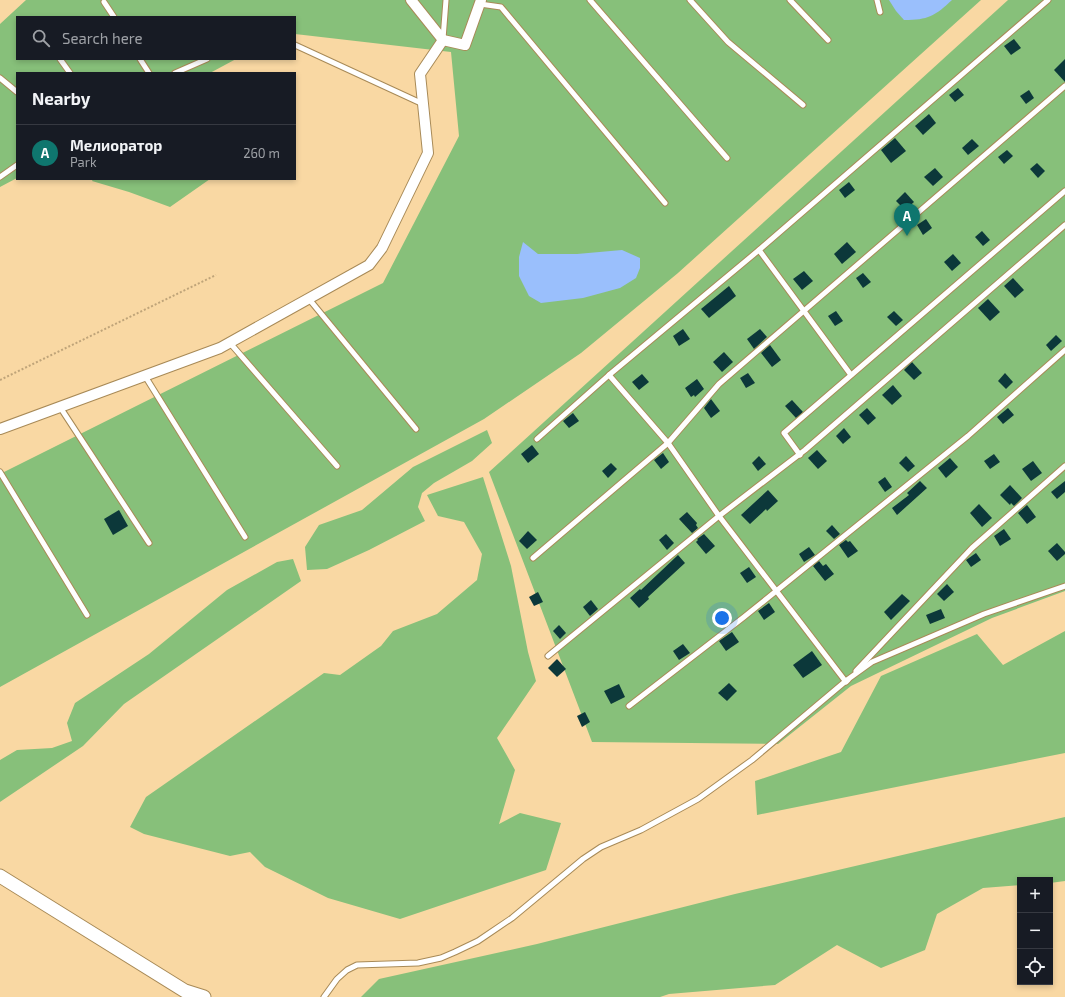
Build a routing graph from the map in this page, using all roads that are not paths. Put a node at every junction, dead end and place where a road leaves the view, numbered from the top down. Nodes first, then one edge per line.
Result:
1 (411, 0) edge
2 (446, 0) edge
3 (590, 0) edge
4 (690, 0) edge
5 (790, 0) edge
6 (877, 0) edge
7 (1048, 0) edge
8 (104, 2) dead end
9 (481, 2) edge
10 (880, 12) dead end
11 (113, 16) edge
12 (443, 40) junction
13 (828, 40) dead end
14 (296, 45) edge
15 (61, 60) edge
16 (141, 60) edge
17 (205, 60) edge
18 (69, 72) edge
19 (148, 72) edge
20 (177, 72) edge
21 (0, 78) edge
22 (1065, 86) edge
23 (16, 91) edge
24 (423, 104) junction
25 (803, 104) dead end
26 (727, 158) dead end
27 (16, 166) edge
28 (0, 177) edge
29 (1065, 191) edge
30 (665, 203) dead end
31 (1065, 224) edge
32 (759, 250) junction
33 (309, 298) junction
34 (803, 311) junction
35 (230, 343) junction
36 (1065, 350) edge
37 (609, 375) junction
38 (851, 375) junction
39 (145, 376) junction
40 (60, 407) junction
41 (0, 429) edge
42 (416, 429) dead end
43 (537, 439) dead end
44 (668, 443) junction
45 (800, 454) junction
46 (337, 466) dead end
47 (1065, 466) edge
48 (0, 472) edge
49 (719, 516) junction
50 (245, 536) dead end
51 (149, 543) dead end
52 (533, 558) dead end
53 (1065, 586) edge
54 (776, 590) junction
55 (87, 616) dead end
56 (548, 656) dead end
57 (846, 682) junction
58 (629, 706) dead end
59 (0, 876) edge
60 (204, 997) edge
61 (324, 997) edge

1 - 12 street
2 - 12 lane
3 - 26 lane
4 - 25 lane
5 - 13 lane
6 - 10 lane
7 - 32 lane
8 - 11 lane
9 - 12 street
9 - 30 lane
12 - 24 street
14 - 24 lane
15 - 18 lane
16 - 19 lane
17 - 20 lane
21 - 23 lane
22 - 34 lane
24 - 33 street
27 - 28 lane
29 - 38 lane
31 - 45 lane
32 - 34 lane
32 - 37 lane
33 - 35 street
33 - 42 lane
34 - 38 lane
34 - 44 lane
35 - 39 street
35 - 46 lane
36 - 54 lane
37 - 43 lane
37 - 44 lane
38 - 45 lane
39 - 40 street
39 - 50 lane
40 - 41 street
40 - 51 lane
44 - 49 lane
44 - 52 lane
45 - 49 lane
47 - 57 lane
48 - 55 lane
49 - 54 lane
49 - 56 lane
53 - 57 lane
54 - 57 lane
54 - 58 lane
57 - 61 lane
59 - 60 street

